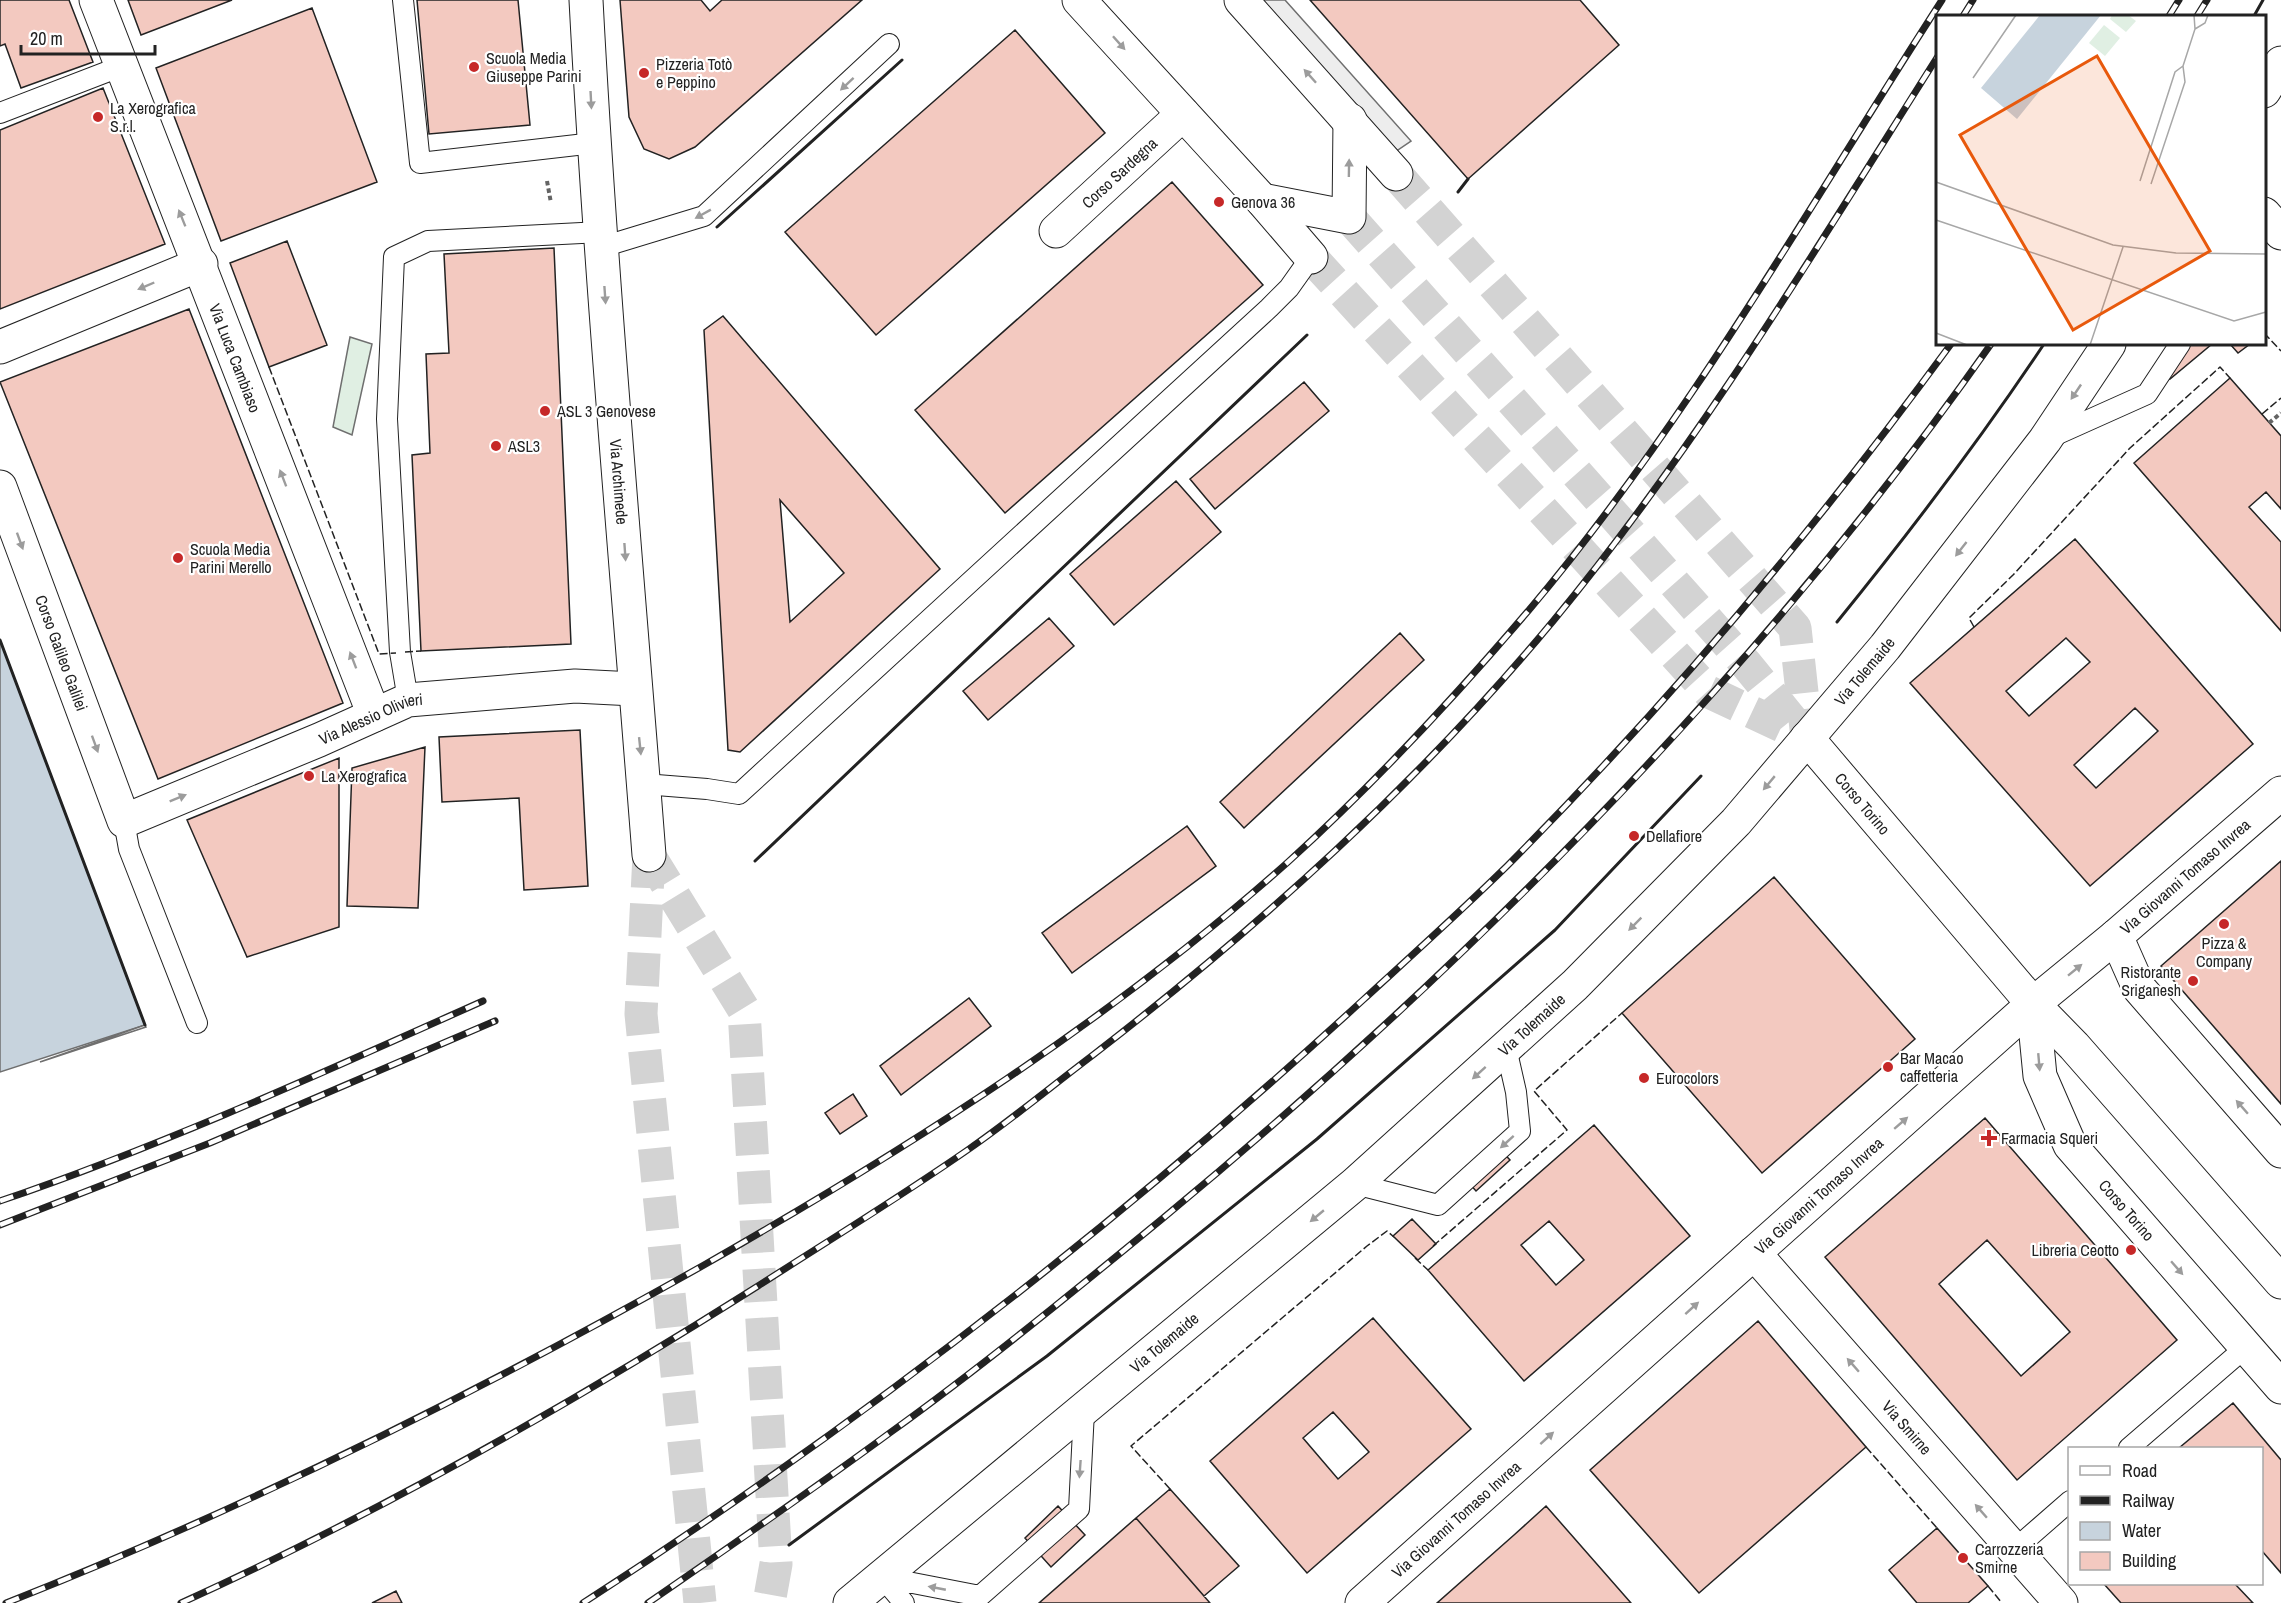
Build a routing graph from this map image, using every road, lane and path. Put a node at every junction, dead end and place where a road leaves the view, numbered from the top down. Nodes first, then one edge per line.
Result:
1 (96, 0) edge
2 (403, 0) edge
3 (586, 0) edge
4 (1079, 0) edge
5 (1241, 0) edge
6 (890, 44) dead end
7 (2281, 63) edge
8 (122, 66) junction
9 (2266, 89) edge
10 (0, 112) edge
11 (1183, 114) junction
12 (1350, 120) junction
13 (594, 143) junction
14 (542, 149) junction
15 (1396, 174) tunnel mouth
16 (1262, 200) junction
17 (2266, 216) edge
18 (1056, 231) dead end
19 (2281, 233) edge
20 (556, 234) junction
21 (601, 239) junction
22 (1311, 257) joint
23 (201, 264) junction
24 (2108, 345) edge
25 (2179, 345) edge
26 (0, 347) edge
27 (2281, 413) edge
28 (2269, 423) dead end
29 (2045, 440) junction
30 (0, 486) edge
31 (634, 689) junction
32 (408, 700) junction
33 (374, 715) junction
34 (1807, 738) junction
35 (644, 784) junction
36 (2281, 794) edge
37 (124, 820) junction
38 (649, 855) dead end
39 (2116, 936) junction
40 (2033, 1004) junction
41 (197, 1023) dead end
42 (1506, 1048) junction
43 (2281, 1151) edge
44 (1355, 1184) junction
45 (1754, 1253) junction
46 (2281, 1282) edge
47 (2246, 1347) junction
48 (2281, 1387) edge
49 (1084, 1411) junction
50 (2131, 1447) edge
51 (2068, 1503) edge
52 (2015, 1549) junction
53 (882, 1577) junction
54 (849, 1603) edge
55 (904, 1603) edge
56 (1362, 1603) edge
57 (2061, 1603) edge

1 - 8 main road, Via Luca Cambiaso
2 - 14 lane
3 -> 13 main road, Via Archimede
4 -> 11 main road
12 -> 5 main road
6 -> 21 lane
7 - 9 main road
8 - 10 lane
23 -> 8 main road, Via Luca Cambiaso
11 - 16 main road
11 - 18 main road, Corso Sardegna
12 - 15 main road
16 -> 12 main road
13 - 14 lane
13 - 21 main road, Via Archimede
14 - 20 path
16 - 22 main road
17 - 19 main road
20 - 21 lane
20 - 32 lane
21 -> 31 main road, Via Archimede
22 - 35 lane
23 -> 26 main road
33 -> 23 main road, Via Luca Cambiaso
24 -> 29 main road, Via Tolemaide
25 - 29 lane
27 - 28 path
29 -> 34 main road, Via Tolemaide
30 -> 37 main road, Corso Galileo Galilei
31 - 32 main road, Via Alessio Olivieri
31 -> 35 main road, Via Archimede
32 - 33 main road, Via Alessio Olivieri
37 -> 33 main road, Via Alessio Olivieri
34 - 40 main road, Corso Torino
34 -> 42 main road, Via Tolemaide
35 - 38 main road, Via Archimede
36 - 39 main road, Via Giovanni Tomaso Invrea
37 - 41 lane
40 -> 39 main road, Via Giovanni Tomaso Invrea
43 -> 39 main road
45 -> 40 main road, Via Giovanni Tomaso Invrea
40 - 46 main road, Corso Torino
40 -> 47 main road, Corso Torino
42 -> 44 main road, Via Tolemaide
42 -> 44 lane
44 -> 49 main road, Via Tolemaide
52 -> 45 main road, Via Smirne
56 -> 45 main road, Via Giovanni Tomaso Invrea
47 - 48 main road, Corso Torino
47 - 50 lane
49 - 53 main road, Via Tolemaide
49 -> 53 lane
51 - 52 lane
52 - 57 main road, Via Smirne
53 - 54 main road, Via Tolemaide
53 - 55 lane

